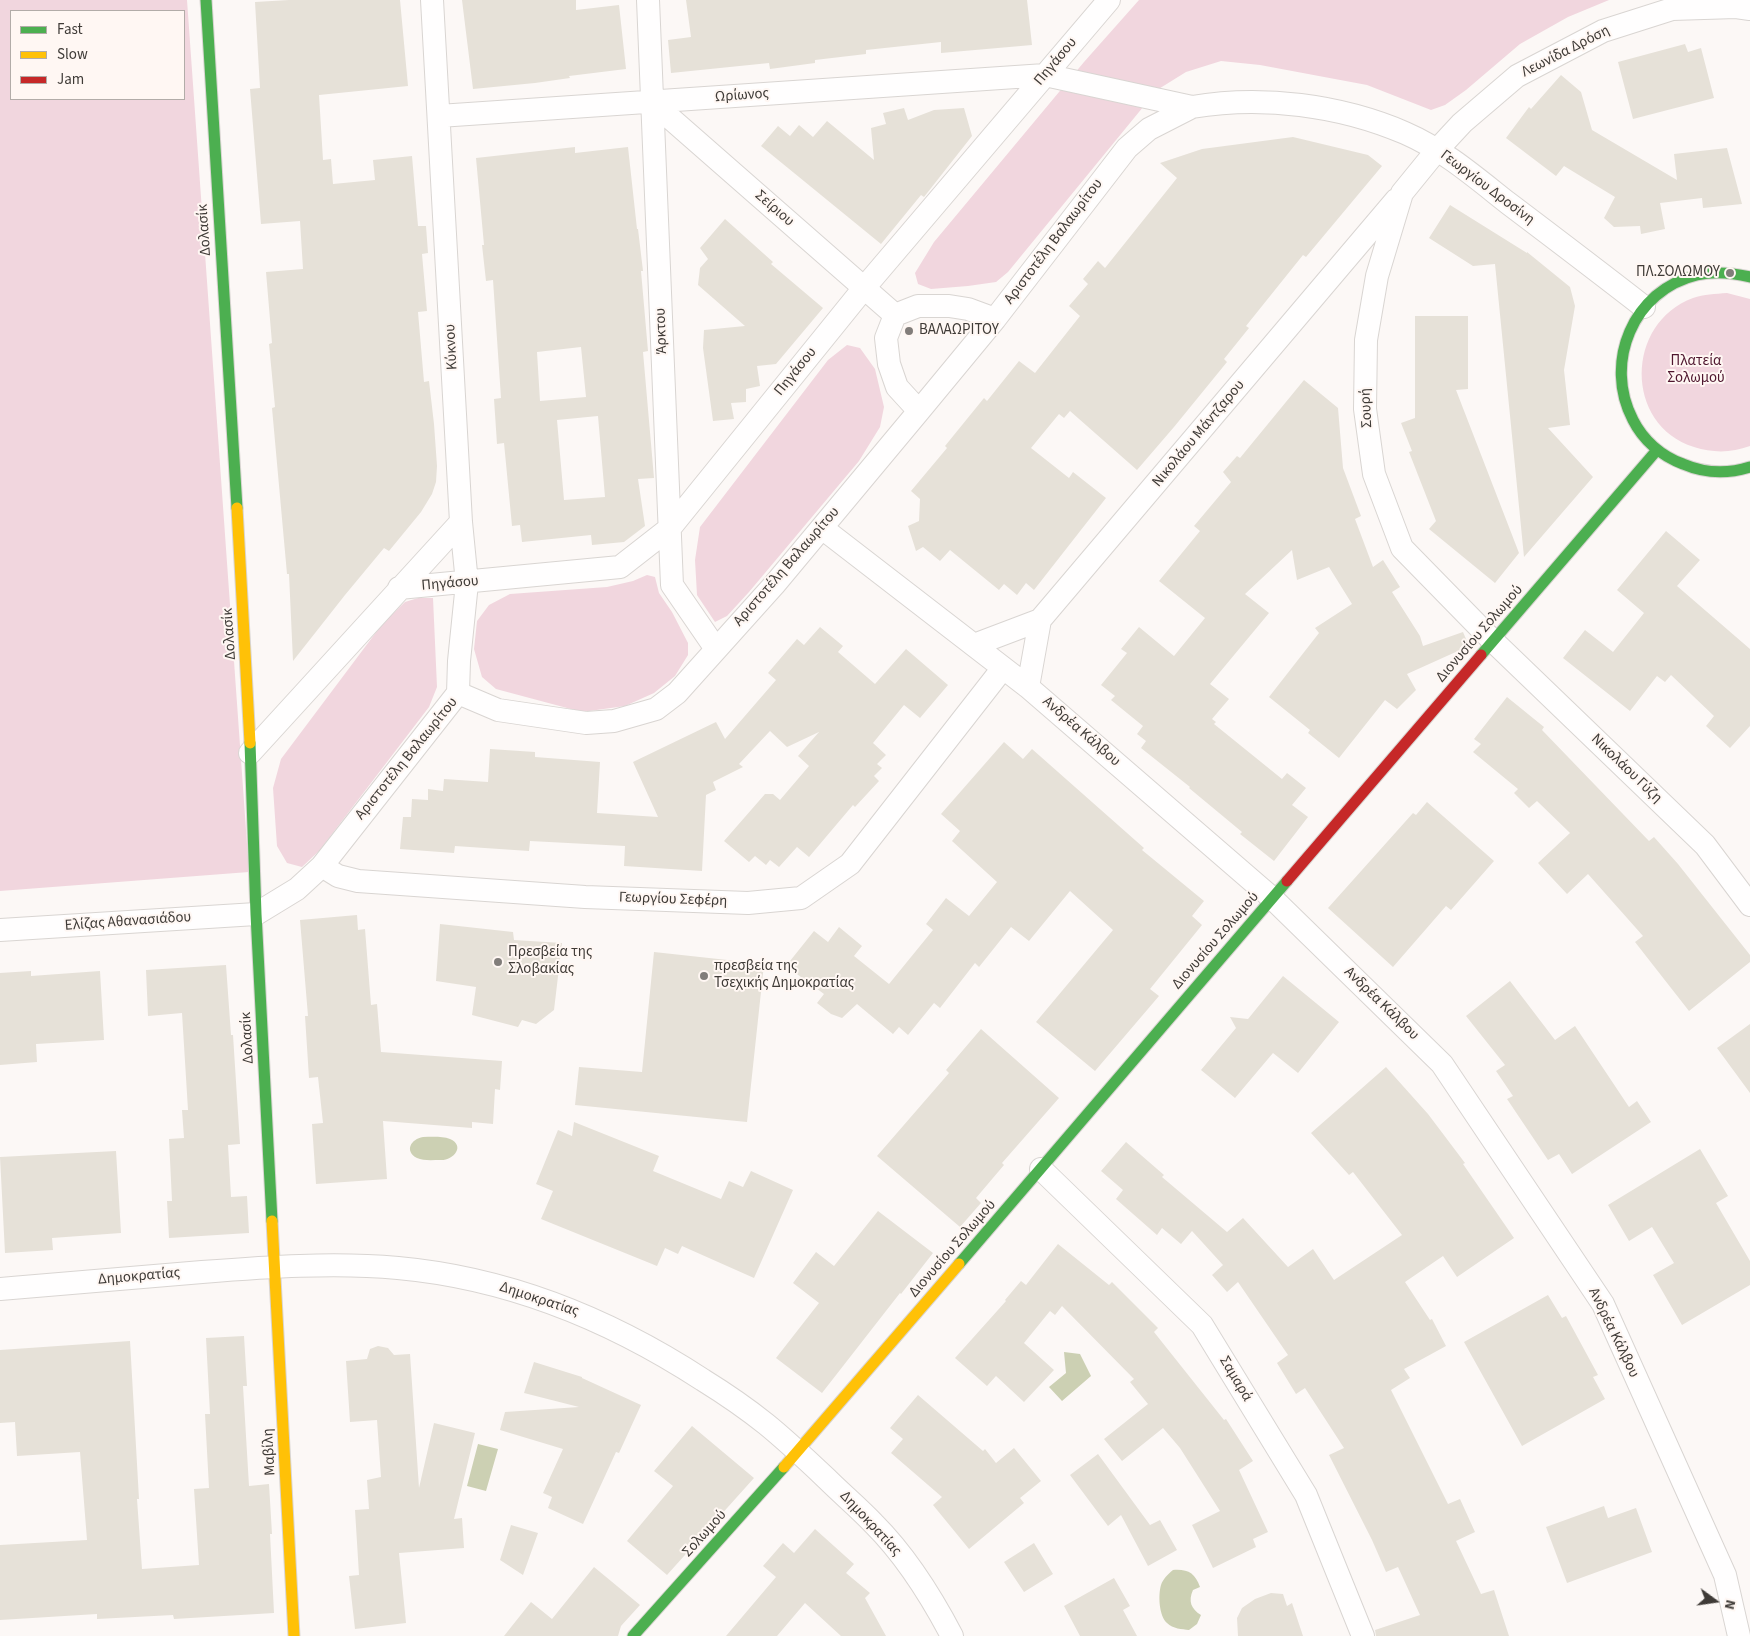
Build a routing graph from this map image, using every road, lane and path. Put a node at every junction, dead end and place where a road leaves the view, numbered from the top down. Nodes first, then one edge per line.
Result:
1 (206, 0) edge
2 (432, 0) edge
3 (648, 0) edge
4 (1109, 0) edge
5 (1750, 9) edge
6 (1045, 75) junction
7 (653, 102) junction
8 (1192, 107) junction
9 (439, 116) junction
10 (1437, 150) junction
11 (1402, 193) junction
12 (1750, 277) edge
13 (864, 288) junction
14 (1644, 307) junction
15 (894, 315) junction
16 (995, 319) junction
17 (919, 411) junction
18 (1657, 450) junction
19 (1750, 466) edge
20 (462, 522) junction
21 (670, 528) junction
22 (822, 528) junction
23 (467, 582) junction
24 (399, 588) junction
25 (1040, 620) junction
26 (1493, 641) junction
27 (974, 644) junction
28 (716, 649) junction
29 (1003, 668) junction
30 (1028, 687) junction
31 (458, 694) junction
32 (250, 753) junction
33 (322, 866) junction
34 (1272, 898) junction
35 (1750, 905) edge
36 (256, 914) junction
37 (0, 930) edge
38 (1041, 1169) junction
39 (275, 1266) junction
40 (0, 1289) edge
41 (798, 1452) junction
42 (294, 1636) edge
43 (633, 1636) edge
44 (952, 1636) edge
45 (1364, 1636) edge
46 (1739, 1636) edge

1 - 32 street, Δολασίκ
2 - 9 street, Κύκνου
3 - 7 street, Άρκτου
4 - 6 street, Πηγάσου
5 - 10 street, Λεωνίδα Δρόση
6 - 7 street, Ωρίωνος
6 - 8 street, Γεωργίου Δροσίνη
6 - 13 street, Πηγάσου
7 - 9 street, Ωρίωνος
7 - 13 street, Σείριου
7 - 21 street, Άρκτου
8 - 10 street, Γεωργίου Δροσίνη
8 - 16 street, Αριστοτέλη Βαλαωρίτου
9 - 20 street, Κύκνου
10 - 11 street, Σουρή
10 - 14 street, Γεωργίου Δροσίνη
11 - 25 street, Νικολάου Μάντζαρου
11 - 26 street, Σουρή
12 - 14 street
13 - 15 street, Σείριου
13 - 21 street, Πηγάσου
14 - 18 street
15 - 16 street
15 - 17 street
16 - 17 street, Αριστοτέλη Βαλαωρίτου
17 - 22 street, Αριστοτέλη Βαλαωρίτου
18 - 19 street
18 - 26 street, Διονυσίου Σολωμού
20 - 23 street, Κύκνου
20 - 24 street, Πηγάσου
21 - 23 street, Πηγάσου
21 - 28 street, Άρκτου
22 - 27 street, Ανδρέα Κάλβου
22 - 28 street, Αριστοτέλη Βαλαωρίτου
23 - 24 street, Πηγάσου
23 - 31 street, Κύκνου
24 - 32 street, Πηγάσου
25 - 27 street, Νικολάου Μάντζαρου
25 - 30 street
26 - 34 street, Διονυσίου Σολωμού
26 - 35 street, Νικολάου Γύζη
27 - 29 street, Ανδρέα Κάλβου
28 - 31 street, Αριστοτέλη Βαλαωρίτου
29 - 30 street, Ανδρέα Κάλβου
29 - 33 street, Γεωργίου Σεφέρη
30 - 34 street, Ανδρέα Κάλβου
31 - 33 street, Αριστοτέλη Βαλαωρίτου
32 - 36 street, Δολασίκ
33 - 36 street
34 - 38 street, Διονυσίου Σολωμού
34 - 46 street, Ανδρέα Κάλβου
36 - 37 street, Ελίζας Αθανασιάδου
36 - 39 street, Δολασίκ
38 - 41 street, Διονυσίου Σολωμού
38 - 45 street, Σαμαρά
39 - 40 street, Δημοκρατίας
39 - 41 street, Δημοκρατίας
39 - 42 street, Μαβίλη
41 - 43 street, Σολωμού
41 - 44 street, Δημοκρατίας

